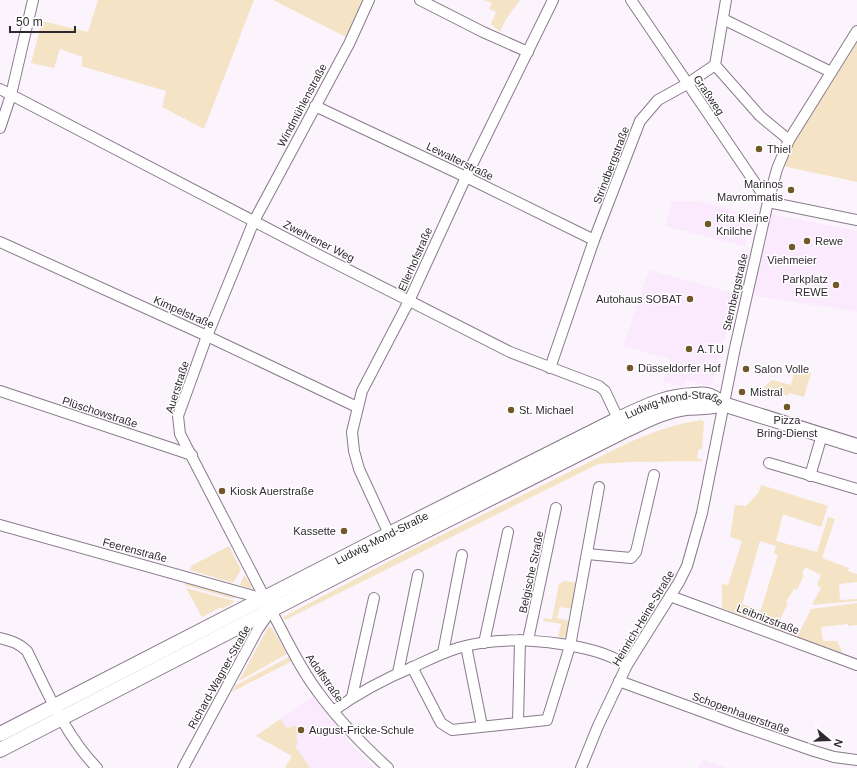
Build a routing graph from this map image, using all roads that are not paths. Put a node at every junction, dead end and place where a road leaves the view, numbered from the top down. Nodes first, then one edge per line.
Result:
1 (33, 0) edge
2 (369, 0) edge
3 (420, 0) edge
4 (553, 0) edge
5 (632, 0) edge
6 (726, 0) edge
7 (723, 19) junction
8 (857, 31) edge
9 (528, 52) junction
10 (715, 65) junction
11 (831, 72) junction
12 (688, 84) junction
13 (0, 89) edge
14 (11, 95) junction
15 (315, 106) junction
16 (0, 128) edge
17 (789, 140) junction
18 (466, 177) junction
19 (768, 202) junction
20 (857, 220) edge
21 (254, 221) junction
22 (594, 240) junction
23 (0, 242) edge
24 (409, 301) junction
25 (207, 336) junction
26 (550, 368) junction
27 (0, 391) edge
28 (723, 404) junction
29 (357, 407) junction
30 (621, 425) junction
31 (822, 435) junction
32 (857, 446) edge
33 (192, 455) junction
34 (769, 464) dead end
35 (654, 475) dead end
36 (810, 476) junction
37 (598, 487) dead end
38 (857, 490) edge
39 (556, 508) dead end
40 (0, 526) edge
41 (508, 532) dead end
42 (389, 534) junction
43 (587, 554) junction
44 (462, 556) dead end
45 (418, 575) dead end
46 (670, 596) junction
47 (374, 598) dead end
48 (267, 604) junction
49 (0, 638) edge
50 (524, 640) junction
51 (484, 643) junction
52 (466, 646) junction
53 (570, 646) junction
54 (443, 653) junction
55 (857, 665) edge
56 (627, 666) junction
57 (412, 667) junction
58 (398, 672) junction
59 (619, 681) junction
60 (352, 697) junction
61 (333, 711) junction
62 (59, 712) junction
63 (518, 722) junction
64 (482, 726) junction
65 (0, 734) edge
66 (0, 750) edge
67 (857, 760) edge
68 (97, 768) edge
69 (183, 768) edge
70 (388, 768) edge
71 (581, 768) edge

1 - 14 street
2 - 15 street, Windmühlenstraße
3 - 9 street
4 - 9 street, Ellerhofstraße
5 - 12 street, Graßweg
6 - 7 street
7 - 10 street
7 - 11 street
8 - 11 street, Sternbergstraße
9 - 18 street, Ellerhofstraße
10 - 12 street, Strindbergstraße
10 - 17 street
11 - 17 street, Sternbergstraße
12 - 19 street, Graßweg
12 - 22 street, Strindbergstraße
13 - 14 street, Zwehrener Weg
14 - 16 street
14 - 21 street, Zwehrener Weg
15 - 18 street, Lewalterstraße
15 - 21 street, Windmühlenstraße
17 - 19 street, Sternbergstraße
18 - 22 street, Lewalterstraße
18 - 24 street, Ellerhofstraße
19 - 20 street
19 - 28 street, Sternbergstraße
21 - 24 street, Zwehrener Weg
21 - 25 street, Auerstraße
22 - 26 street, Strindbergstraße
23 - 25 street, Kimpelstraße
24 - 26 street, Zwehrener Weg
24 - 29 street, Ellerhofstraße
25 - 29 street, Kimpelstraße
25 - 33 street, Auerstraße
26 - 30 street, Zwehrener Weg
27 - 33 street, Plüschowstraße
28 - 30 main road, Ludwig-Mond-Straße
28 - 31 main road, Ludwig-Mond-Straße
28 - 46 street, Heinrich-Heine-Straße
29 - 42 street, Ellerhofstraße
30 - 42 main road, Ludwig-Mond-Straße
30 - 48 main road, Ludwig-Mond-Straße
31 - 32 main road, Ludwig-Mond-Straße
31 - 36 street
33 - 48 street, Auerstraße
34 - 36 street
35 - 43 street
36 - 38 street
37 - 43 street
39 - 50 street, Belgische Straße
40 - 48 street, Feerenstraße
41 - 51 street
42 - 48 main road, Ludwig-Mond-Straße
43 - 53 street
44 - 54 street
45 - 58 street
46 - 55 street, Leibnizstraße
46 - 56 street, Heinrich-Heine-Straße
47 - 60 street
48 - 61 street, Adolfstraße
48 - 62 main road, Ludwig-Mond-Straße
48 - 69 street, Richard-Wagner-Straße
49 - 62 street
50 - 51 street
50 - 53 street
50 - 63 street, Belgische Straße
51 - 52 street
52 - 54 street
52 - 64 street
53 - 56 street
53 - 63 street
54 - 57 street
56 - 59 street, Heinrich-Heine-Straße
57 - 58 street
57 - 64 street
58 - 60 street
59 - 67 street, Schopenhauerstraße
59 - 71 street, Heinrich-Heine-Straße
60 - 61 street
61 - 70 street, Adolfstraße
62 - 65 main road, Ludwig-Mond-Straße
62 - 66 main road, Ludwig-Mond-Straße
62 - 68 street
63 - 64 street

